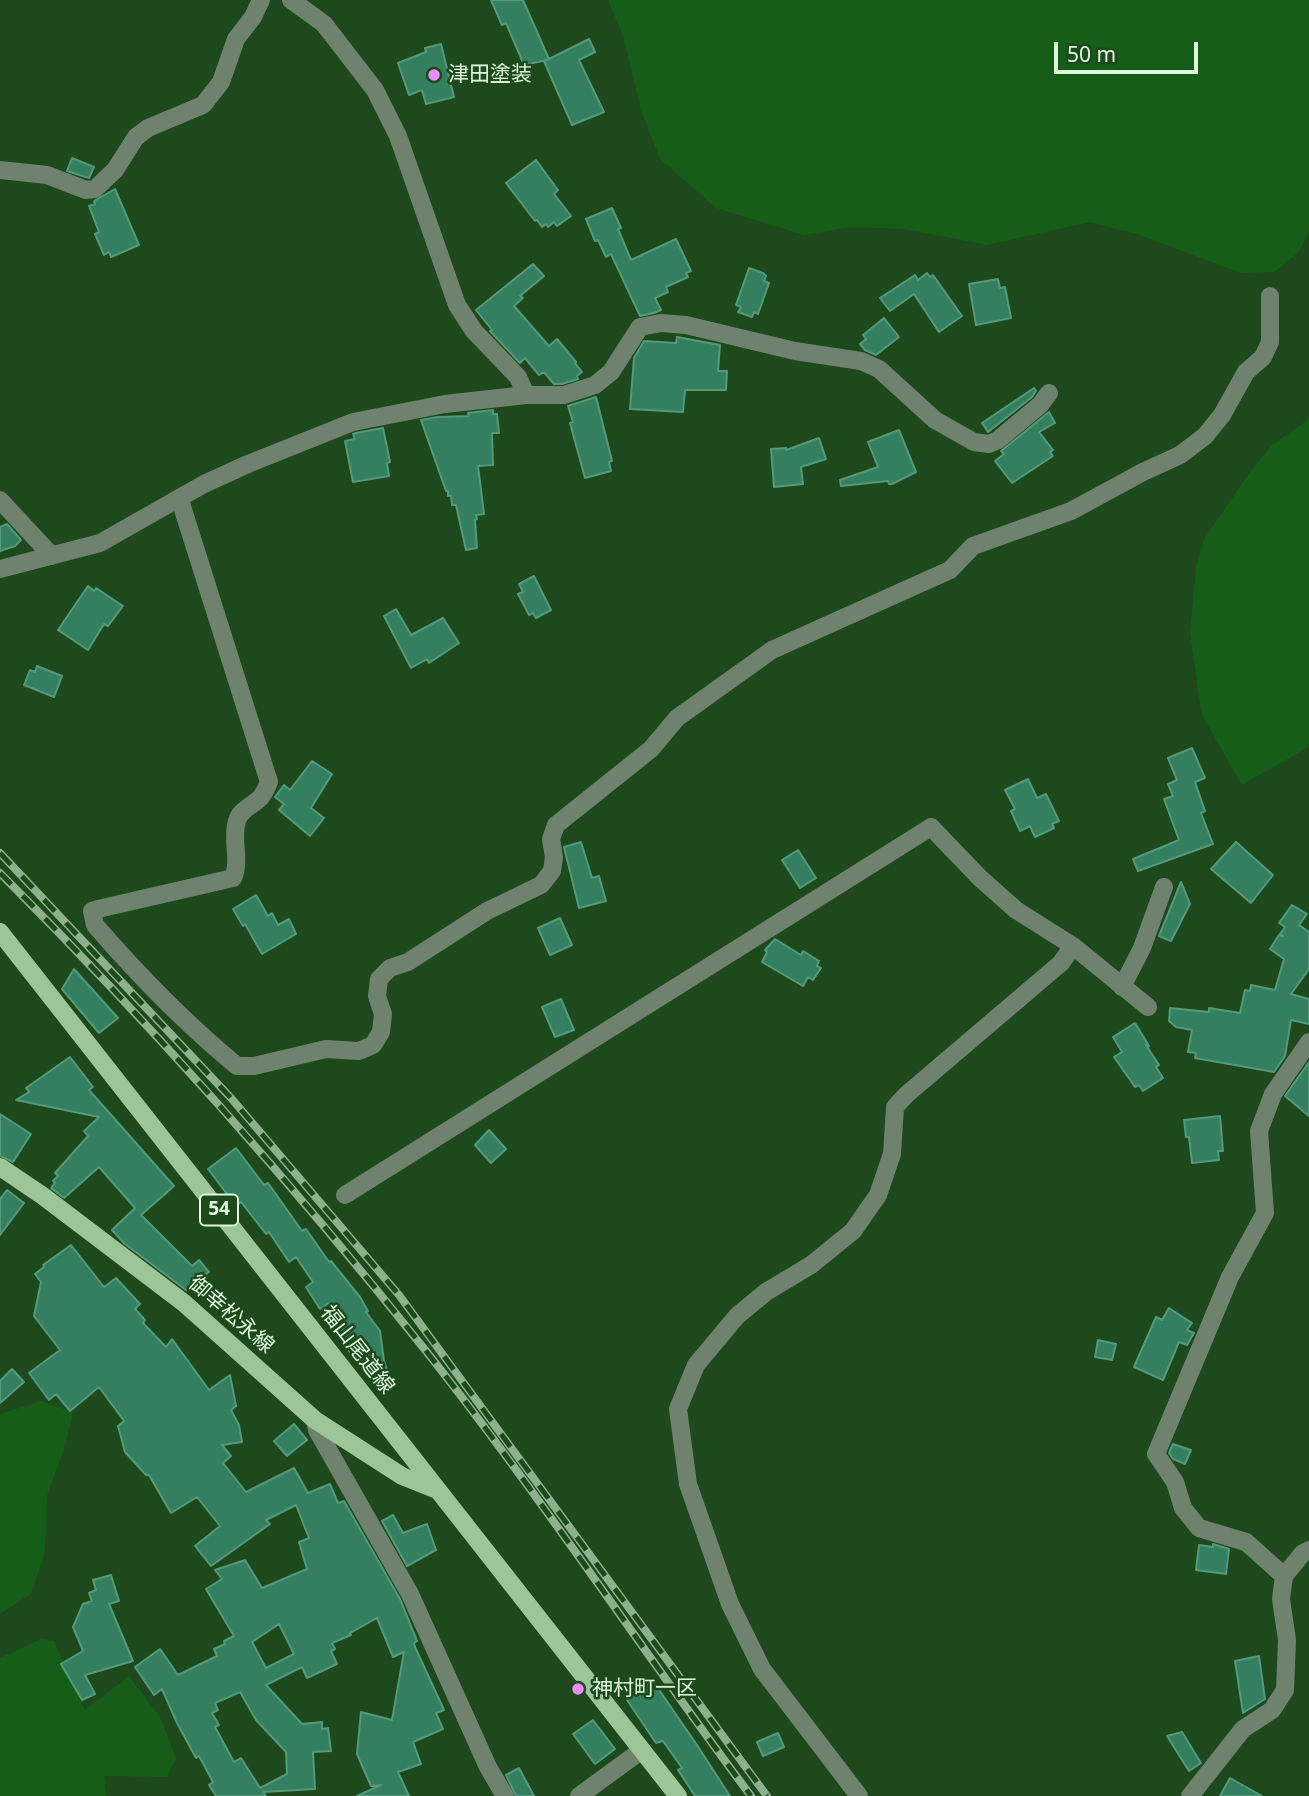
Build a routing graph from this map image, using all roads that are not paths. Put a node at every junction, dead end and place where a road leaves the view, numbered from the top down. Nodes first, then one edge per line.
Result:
1 (261, 0) edge
2 (291, 0) edge
3 (0, 170) edge
4 (1270, 296) dead end
5 (1049, 393) dead end
6 (526, 395) junction
7 (0, 500) edge
8 (180, 500) junction
9 (52, 556) junction
10 (0, 569) edge
11 (1164, 887) dead end
12 (0, 932) edge
13 (1073, 946) junction
14 (1122, 987) junction
15 (1149, 1007) dead end
16 (1309, 1042) edge
17 (0, 1167) edge
18 (345, 1195) dead end
19 (315, 1420) junction
20 (437, 1490) junction
21 (1309, 1550) edge
22 (1284, 1576) junction
23 (642, 1750) junction
24 (505, 1796) edge
25 (579, 1796) edge
26 (678, 1796) edge
27 (859, 1796) edge
28 (1190, 1796) edge

1 - 3 street
2 - 6 street
4 - 8 street
5 - 6 street
6 - 8 street
7 - 9 street
8 - 9 street
9 - 10 street
11 - 14 street
12 - 20 main road, 福山尾道線 / 54
13 - 14 street
13 - 18 street
13 - 27 street
14 - 15 street
16 - 22 street
17 - 19 main road, 御幸松永線
19 - 20 main road, 御幸松永線
19 - 24 street
20 - 23 main road, 福山尾道線 / 54
21 - 22 street
22 - 28 street
23 - 25 street
23 - 26 main road, 福山尾道線 / 54

